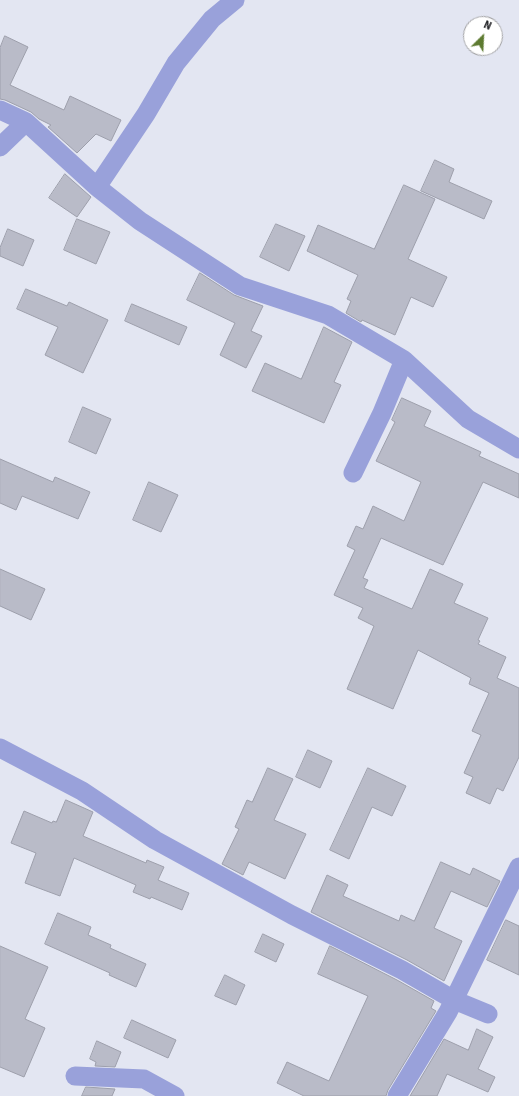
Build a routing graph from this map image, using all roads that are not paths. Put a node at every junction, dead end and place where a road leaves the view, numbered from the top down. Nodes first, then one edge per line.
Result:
1 (235, 0) edge
2 (0, 110) edge
3 (26, 122) junction
4 (0, 147) edge
5 (97, 187) junction
6 (404, 360) junction
7 (519, 449) edge
8 (353, 473) dead end
9 (0, 748) edge
10 (519, 867) edge
11 (454, 1000) junction
12 (488, 1014) dead end
13 (76, 1076) dead end
14 (175, 1096) edge
15 (397, 1096) edge

1 - 5 street
2 - 3 street
3 - 4 street
3 - 5 street
5 - 6 street
6 - 7 street
6 - 8 street
9 - 11 street
10 - 11 street
11 - 12 street
11 - 15 street
13 - 14 street

